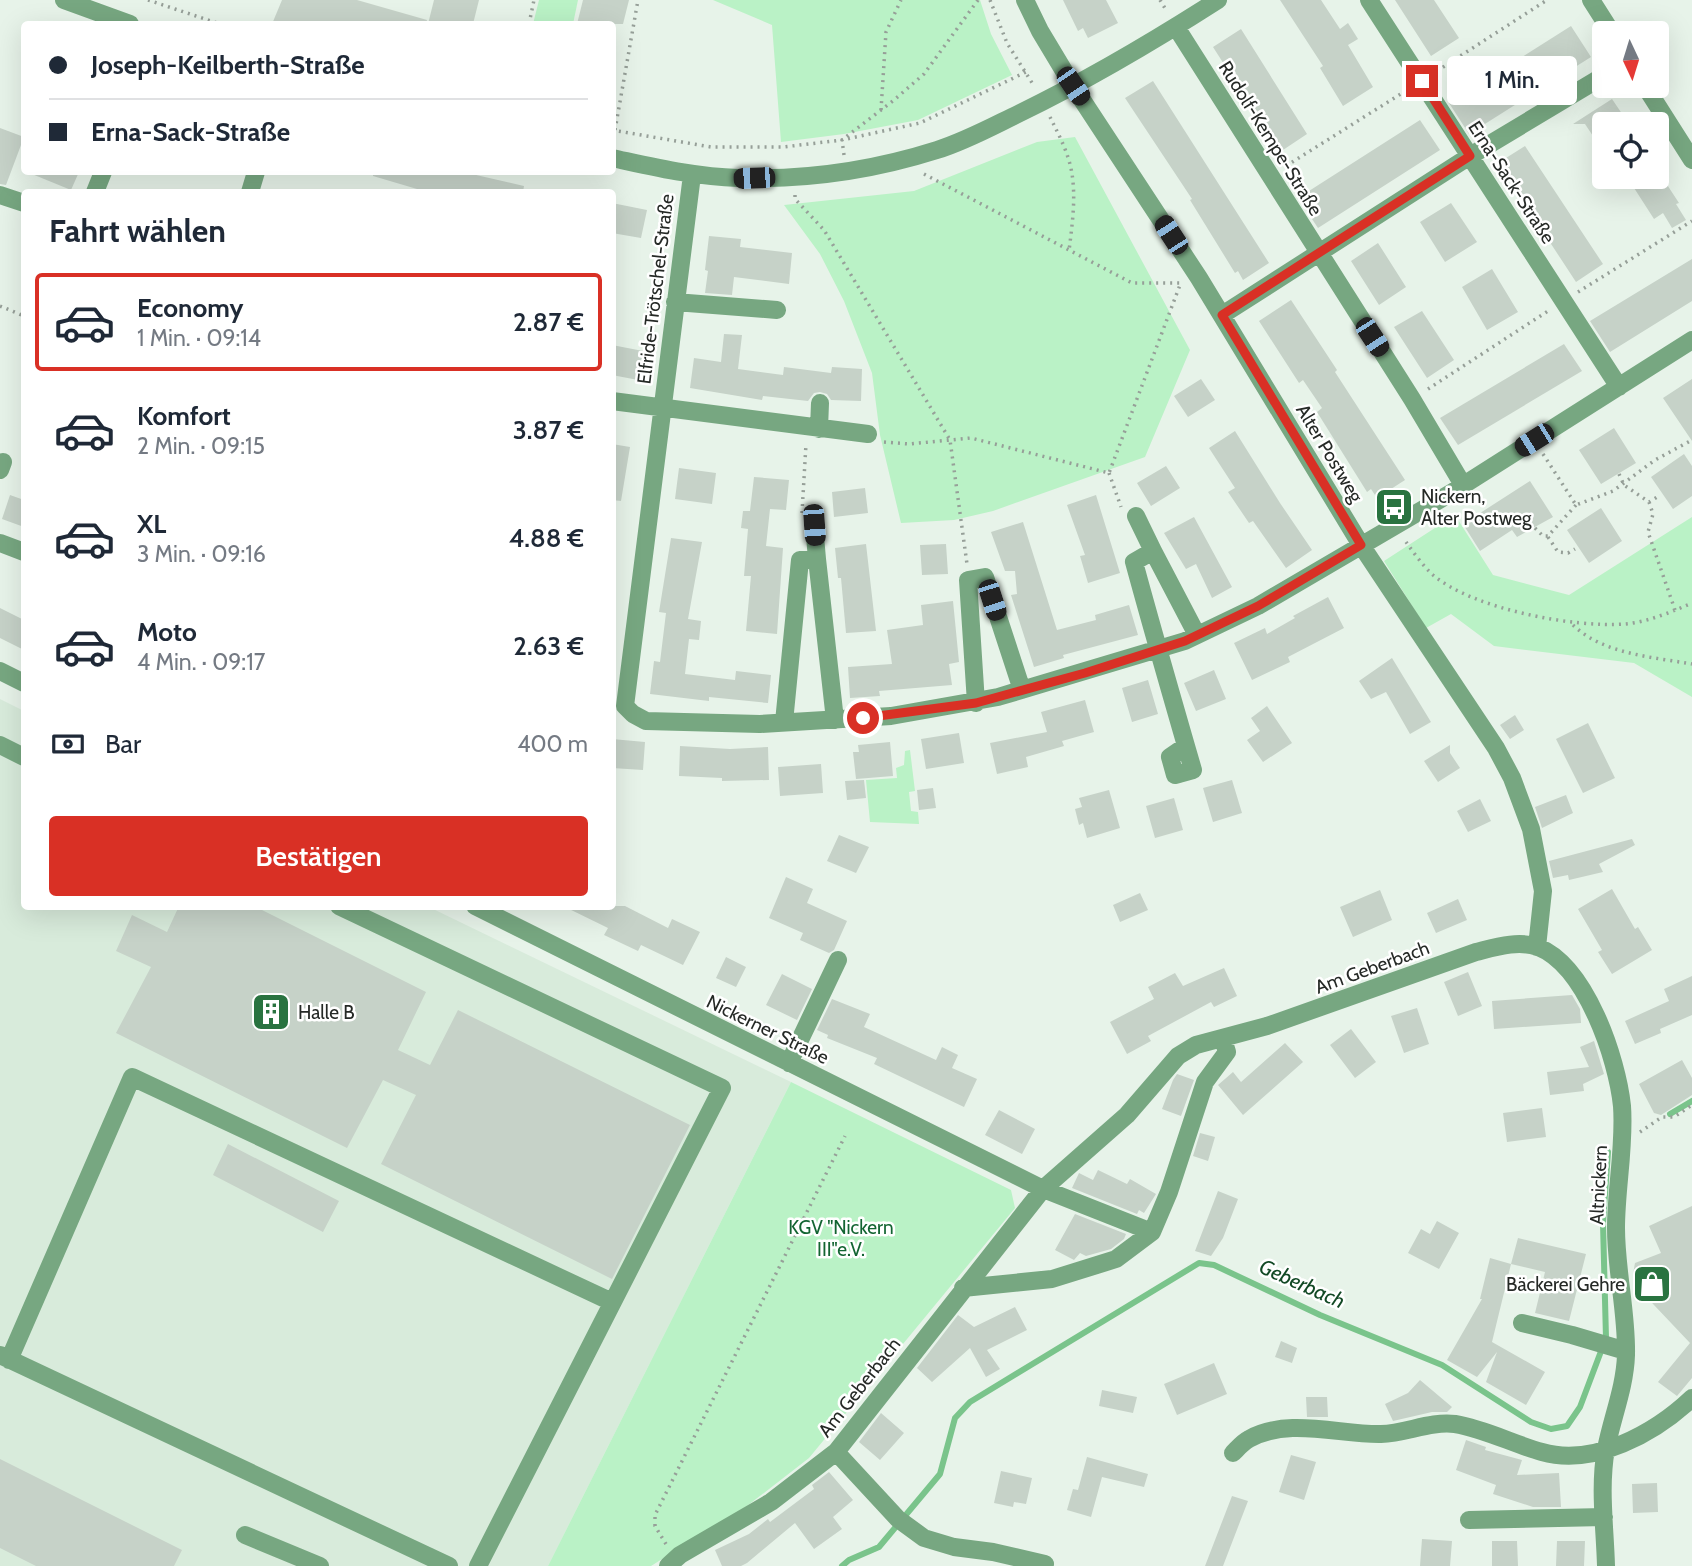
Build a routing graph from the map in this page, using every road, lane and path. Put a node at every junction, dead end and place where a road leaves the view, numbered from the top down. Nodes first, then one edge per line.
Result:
1 (64, 0) edge
2 (148, 0) edge
3 (534, 0) edge
4 (638, 0) edge
5 (901, 0) edge
6 (978, 0) edge
7 (1025, 0) edge
8 (1218, 0) edge
9 (1369, 0) edge
10 (1591, 0) edge
11 (122, 21) edge
12 (211, 21) edge
13 (530, 21) edge
14 (1604, 21) edge
15 (1176, 27) junction
16 (1026, 72) dead end
17 (1592, 83) edge
18 (1073, 86) junction
19 (1653, 98) edge
20 (881, 110) junction
21 (616, 119) edge
22 (616, 130) edge
23 (842, 140) junction
24 (1470, 156) junction
25 (616, 160) edge
26 (1692, 160) edge
27 (900, 161) junction
28 (845, 171) junction
29 (692, 175) junction
30 (0, 195) edge
31 (795, 199) dead end
32 (21, 202) edge
33 (1319, 254) junction
34 (1199, 278) junction
35 (1181, 283) junction
36 (675, 302) junction
37 (0, 306) edge
38 (777, 310) dead end
39 (21, 315) edge
40 (1222, 315) junction
41 (1692, 340) edge
42 (1619, 387) junction
43 (616, 402) edge
44 (820, 402) dead end
45 (661, 409) junction
46 (813, 428) junction
47 (868, 434) joint
48 (950, 440) junction
49 (1534, 440) junction
50 (1692, 440) edge
51 (1619, 474) dead end
52 (1463, 485) junction
53 (1624, 485) junction
54 (1659, 496) dead end
55 (1649, 502) junction
56 (1576, 505) junction
57 (1136, 516) dead end
58 (808, 519) joint
59 (1393, 526) junction
60 (1535, 528) dead end
61 (1548, 536) junction
62 (0, 544) edge
63 (1361, 545) junction
64 (966, 547) dead end
65 (1575, 549) dead end
66 (21, 551) edge
67 (1153, 551) junction
68 (817, 559) junction
69 (1692, 603) edge
70 (1675, 610) junction
71 (1572, 623) junction
72 (1197, 635) junction
73 (1158, 649) junction
74 (621, 662) edge
75 (1692, 664) edge
76 (0, 671) edge
77 (21, 682) edge
78 (1022, 690) junction
79 (976, 703) junction
80 (835, 720) junction
81 (784, 722) junction
82 (0, 745) edge
83 (1186, 746) dead end
84 (21, 756) edge
85 (347, 910) edge
86 (483, 910) edge
87 (1536, 947) junction
88 (838, 960) dead end
89 (1223, 1039) junction
90 (789, 1063) junction
91 (1692, 1105) edge
92 (845, 1136) dead end
93 (1621, 1144) junction
94 (1043, 1189) junction
95 (1152, 1232) junction
96 (963, 1288) junction
97 (612, 1302) junction
98 (1522, 1323) dead end
99 (1626, 1351) junction
100 (5, 1358) edge
101 (1692, 1398) edge
102 (1606, 1451) junction
103 (836, 1452) junction
104 (1233, 1453) dead end
105 (1604, 1517) junction
106 (1469, 1520) dead end
107 (245, 1535) dead end
108 (674, 1561) edge
109 (1045, 1564) edge
110 (320, 1566) edge
111 (449, 1566) edge
112 (478, 1566) edge
113 (1606, 1566) edge

1 - 11 street
2 - 12 path
3 - 13 path
4 - 21 path
5 - 20 path
6 - 20 path
7 - 18 street, Alter Postweg
8 - 15 street
9 - 24 street, Erna-Sack-Straße
10 - 14 street
15 - 18 street
15 - 33 street, Rudolf-Kempe-Straße
16 - 23 path
17 - 24 street
18 - 27 street
18 - 34 street, Alter Postweg
19 - 26 street
20 - 23 path
22 - 23 path
23 - 28 path
24 - 33 street
24 - 42 street, Erna-Sack-Straße
25 - 29 street
27 - 28 street
27 - 35 path
28 - 29 street
29 - 36 street, Elfride-Trötschel-Straße
30 - 32 street
31 - 48 path
33 - 40 street
33 - 52 street, Rudolf-Kempe-Straße
34 - 35 path
34 - 40 street, Alter Postweg
35 - 48 path
36 - 38 street
36 - 45 street, Elfride-Trötschel-Straße
37 - 39 path
40 - 63 street, Alter Postweg
41 - 42 street
42 - 49 street
43 - 45 street
44 - 46 street
45 - 46 street, Elfride-Trötschel-Straße
45 - 74 street, Elfride-Trötschel-Straße
46 - 47 street, Elfride-Trötschel-Straße
46 - 58 path
47 - 48 path
48 - 64 path
49 - 52 street
49 - 56 path
50 - 53 path
51 - 53 path
52 - 59 street
53 - 55 path
53 - 56 path
54 - 55 path
55 - 70 path
56 - 61 path
57 - 67 street
58 - 68 street
59 - 63 street
59 - 71 path
60 - 61 path
61 - 65 path
62 - 66 street
63 - 72 street
63 - 87 street, Alter Postweg
67 - 72 street
67 - 73 street
68 - 80 street
68 - 81 street
69 - 70 path
70 - 71 path
71 - 75 path
72 - 73 street
73 - 78 street
73 - 83 street
74 - 81 street, Elfride-Trötschel-Straße
76 - 77 street
78 - 79 street
78 - 79 street
79 - 80 street
80 - 81 street
82 - 84 street
85 - 97 street
86 - 90 street, Nickerner Straße
87 - 89 street, Am Geberbach
87 - 93 street, Altnickern
88 - 90 street
89 - 94 street, Am Geberbach
89 - 95 street
90 - 94 street, Nickerner Straße
91 - 93 path
92 - 108 path
93 - 99 street, Altnickern
94 - 95 street
94 - 96 street, Am Geberbach
95 - 96 street
96 - 103 street, Am Geberbach
97 - 100 street
97 - 112 street
98 - 99 street
99 - 102 street, Altnickern
100 - 111 street
101 - 102 street
102 - 104 street
102 - 105 street, Altnickern
103 - 108 street, Am Geberbach
103 - 109 street
105 - 106 street
105 - 113 street, Altnickern
107 - 110 street

